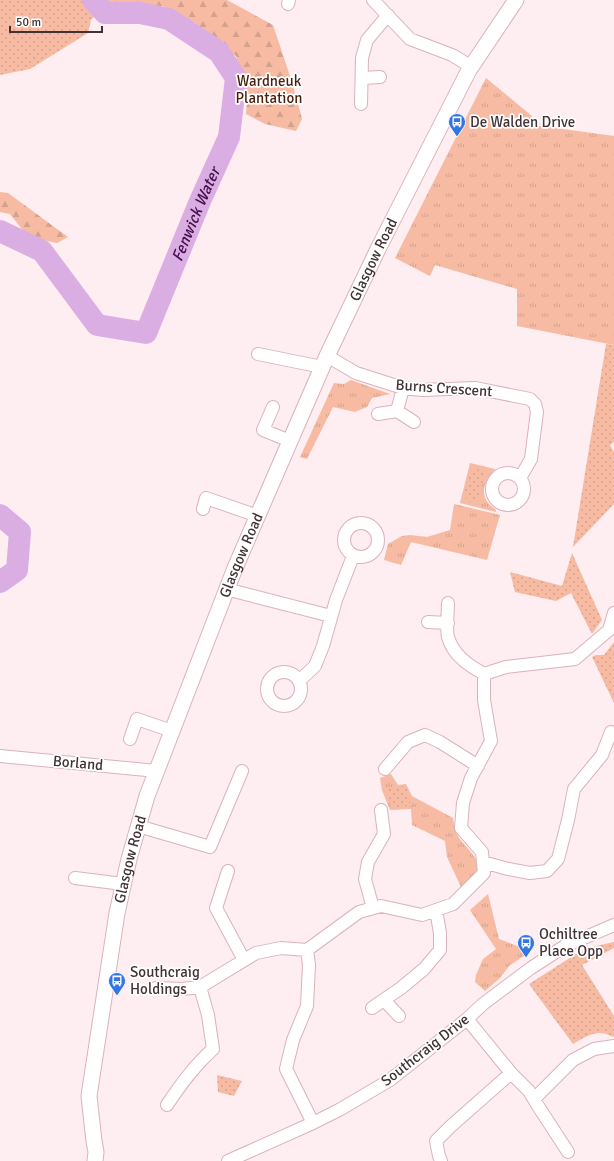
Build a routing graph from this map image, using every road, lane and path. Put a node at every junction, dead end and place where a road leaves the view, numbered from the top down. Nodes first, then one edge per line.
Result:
1 (374, 0) edge
2 (516, 0) edge
3 (388, 15) junction
4 (472, 67) junction
5 (380, 77) dead end
6 (362, 78) junction
7 (361, 104) dead end
8 (258, 354) dead end
9 (325, 362) junction
10 (403, 388) junction
11 (273, 407) dead end
12 (397, 411) junction
13 (378, 414) dead end
14 (414, 422) dead end
15 (290, 441) junction
16 (520, 478) dead end
17 (202, 509) dead end
18 (258, 516) junction
19 (353, 556) dead end
20 (226, 589) junction
21 (448, 603) dead end
22 (614, 613) edge
23 (331, 616) junction
24 (428, 622) dead end
25 (448, 623) junction
26 (484, 674) junction
27 (299, 681) dead end
28 (172, 731) junction
29 (611, 732) dead end
30 (130, 739) dead end
31 (0, 756) edge
32 (478, 766) junction
33 (385, 769) dead end
34 (157, 771) junction
35 (242, 771) dead end
36 (381, 810) dead end
37 (138, 826) junction
38 (483, 862) junction
39 (228, 870) dead end
40 (75, 878) dead end
41 (123, 884) junction
42 (373, 908) junction
43 (436, 910) junction
44 (614, 925) edge
45 (307, 950) junction
46 (244, 960) junction
47 (200, 987) junction
48 (156, 988) dead end
49 (384, 1000) junction
50 (372, 1008) dead end
51 (399, 1016) dead end
52 (467, 1019) junction
53 (614, 1046) edge
54 (511, 1073) junction
55 (534, 1100) junction
56 (167, 1105) dead end
57 (313, 1123) junction
58 (568, 1152) dead end
59 (98, 1158) edge
60 (228, 1161) edge
61 (441, 1161) edge

1 - 3 street
2 - 4 main road, Glasgow Road
3 - 4 street
3 - 6 street
4 - 9 main road, Glasgow Road
5 - 6 street
6 - 7 street
8 - 9 street, Burns Crescent
9 - 10 street, Burns Crescent
9 - 15 main road, Glasgow Road
10 - 12 street
10 - 16 street, Burns Crescent
11 - 15 street
12 - 13 street
12 - 14 street
15 - 18 main road, Glasgow Road
17 - 18 street
18 - 20 main road, Glasgow Road
19 - 23 street
20 - 23 street
20 - 28 main road, Glasgow Road
21 - 25 street
22 - 26 street
23 - 27 street
24 - 25 street
25 - 26 street
26 - 32 street
28 - 30 street
28 - 34 main road, Glasgow Road
29 - 38 street
31 - 34 street, Borland
32 - 33 street
32 - 38 street
34 - 37 main road, Glasgow Road
35 - 37 street
36 - 42 street
37 - 41 main road, Glasgow Road
38 - 43 street
39 - 46 street
40 - 41 street
41 - 59 main road, Glasgow Road
42 - 43 street
42 - 45 street
43 - 49 street
44 - 52 street, Southcraig Drive
45 - 46 street
45 - 57 street
46 - 47 street
47 - 48 street
47 - 56 street
49 - 50 street
49 - 51 street
52 - 54 street
52 - 57 street, Southcraig Drive
53 - 55 street
54 - 55 street
54 - 61 street
55 - 58 street
57 - 60 street, Southcraig Drive

